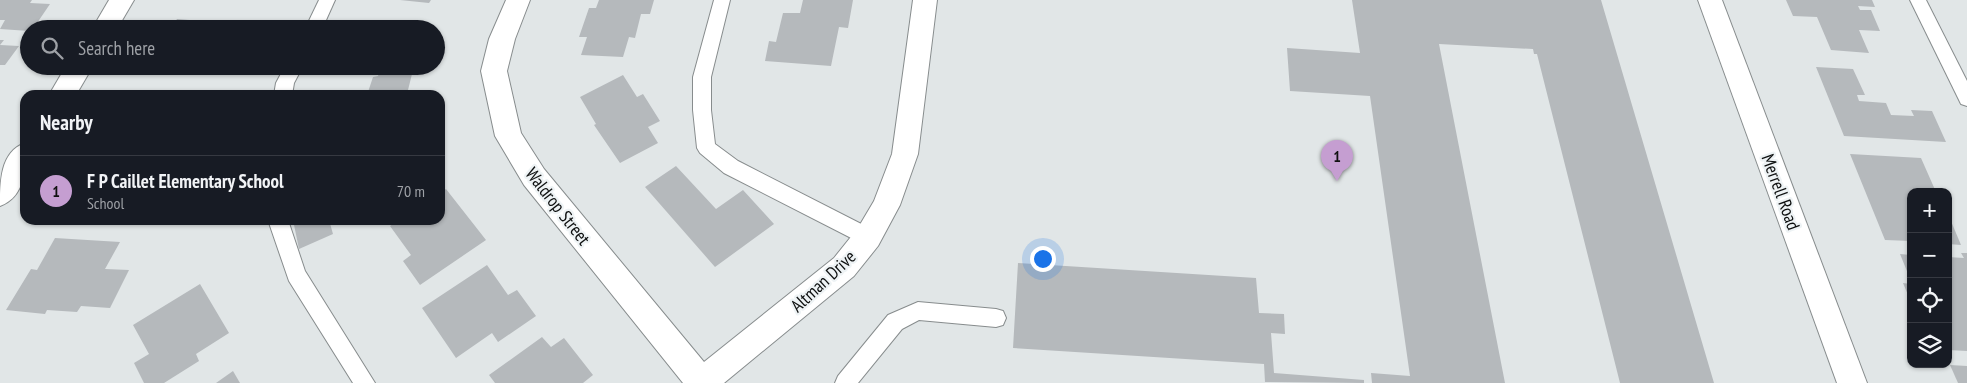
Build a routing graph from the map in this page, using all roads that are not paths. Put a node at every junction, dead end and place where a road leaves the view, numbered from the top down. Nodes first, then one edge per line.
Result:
1 (122, 0) edge
2 (327, 0) edge
3 (518, 0) edge
4 (722, 0) edge
5 (925, 0) edge
6 (1710, 0) edge
7 (1918, 0) edge
8 (110, 20) edge
9 (317, 20) edge
10 (74, 75) edge
11 (289, 75) edge
12 (65, 90) edge
13 (284, 90) edge
14 (1967, 99) edge
15 (20, 162) edge
16 (0, 194) edge
17 (280, 225) edge
18 (868, 237) junction
19 (996, 318) dead end
20 (365, 383) edge
21 (701, 383) edge
22 (845, 383) edge
23 (1852, 383) edge

1 - 8 street
2 - 9 lane
3 - 21 street, Waldrop Street
4 - 18 lane
5 - 18 street, Altman Drive
6 - 23 street, Merrell Road
7 - 14 lane
10 - 12 street
11 - 13 lane
15 - 16 street
17 - 20 lane
18 - 21 street, Altman Drive
19 - 22 lane

